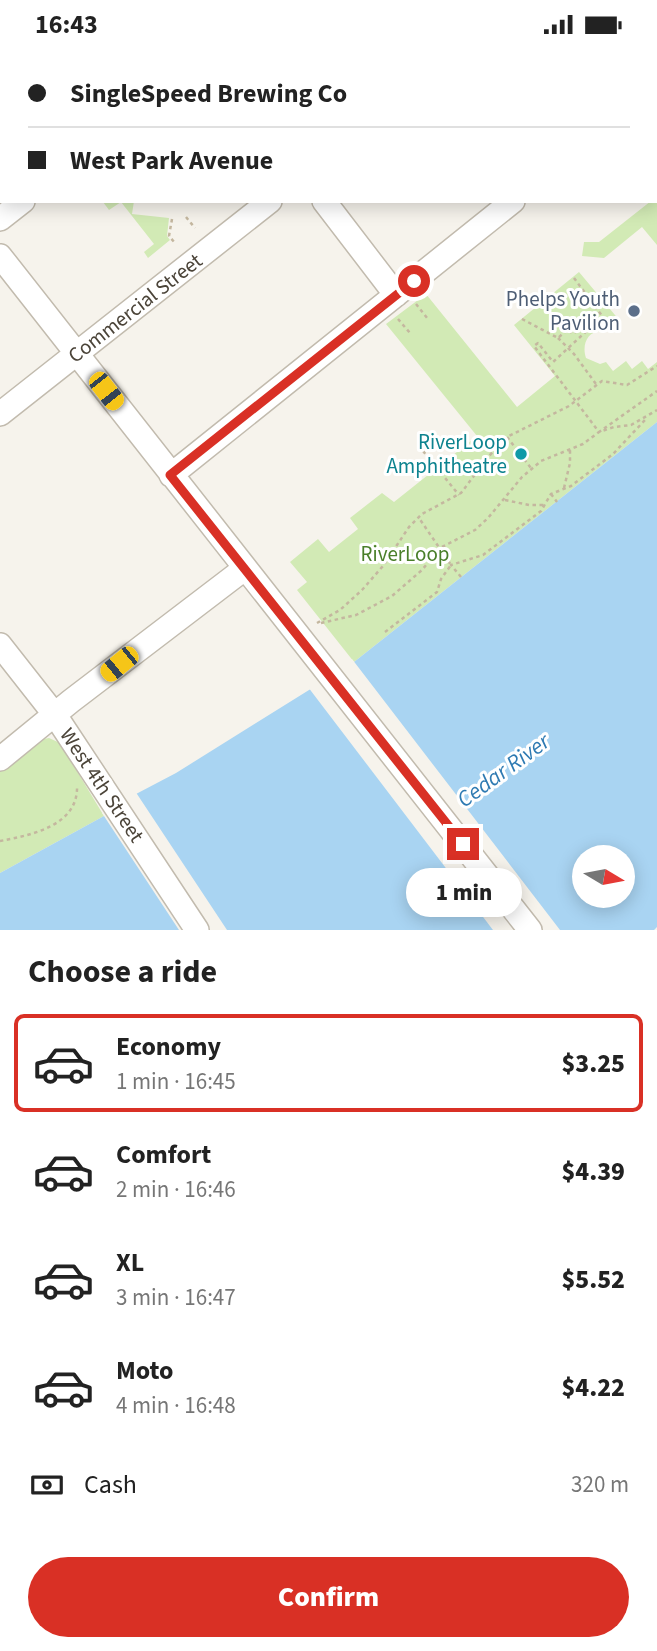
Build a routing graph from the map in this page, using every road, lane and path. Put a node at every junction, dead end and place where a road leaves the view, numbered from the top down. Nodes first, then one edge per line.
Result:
1 (20, 203) edge
2 (267, 203) edge
3 (326, 203) edge
4 (511, 203) edge
5 (186, 217) dead end
6 (0, 219) edge
7 (172, 219) dead end
8 (195, 228) dead end
9 (175, 243) dead end
10 (0, 256) edge
11 (574, 278) dead end
12 (401, 303) junction
13 (428, 319) dead end
14 (522, 319) dead end
15 (605, 321) junction
16 (597, 324) junction
17 (611, 328) dead end
18 (410, 334) dead end
19 (558, 338) junction
20 (569, 347) junction
21 (76, 354) junction
22 (657, 366) edge
23 (596, 385) junction
24 (657, 391) edge
25 (577, 401) junction
26 (657, 410) edge
27 (0, 414) edge
28 (647, 418) junction
29 (599, 432) junction
30 (507, 437) junction
31 (570, 450) junction
32 (423, 451) dead end
33 (531, 468) junction
34 (170, 475) junction
35 (564, 488) junction
36 (551, 494) junction
37 (459, 495) junction
38 (505, 500) junction
39 (557, 502) dead end
40 (544, 505) junction
41 (419, 518) junction
42 (440, 548) junction
43 (452, 565) junction
44 (244, 569) junction
45 (461, 577) dead end
46 (386, 632) dead end
47 (0, 645) edge
48 (55, 715) junction
49 (0, 759) edge
50 (75, 779) dead end
51 (0, 841) edge
52 (197, 930) edge
53 (530, 930) edge

1 - 6 street
2 - 21 street, Commercial Street
3 - 12 street
4 - 12 street
5 - 8 path
7 - 9 path
10 - 21 street
11 - 15 path
12 - 13 path
12 - 18 path
12 - 34 street
14 - 19 path
15 - 16 path
15 - 17 path
16 - 19 path
16 - 20 path
19 - 20 path
20 - 23 path
20 - 25 path
21 - 27 street, Commercial Street
21 - 34 street
22 - 23 path
23 - 25 path
24 - 29 path
25 - 29 path
25 - 30 path
26 - 28 path
28 - 29 path
28 - 35 path
29 - 31 path
30 - 33 path
30 - 37 path
31 - 33 path
31 - 35 path
32 - 37 path
33 - 38 path
34 - 44 street
35 - 36 path
36 - 39 path
36 - 40 path
37 - 41 path
38 - 40 path
38 - 42 path
40 - 43 path
41 - 42 path
41 - 42 path
42 - 43 path
43 - 45 path
43 - 46 path
44 - 48 street
44 - 53 street
47 - 48 street, West 4th Street
48 - 49 street
48 - 52 street, West 4th Street
50 - 51 path

